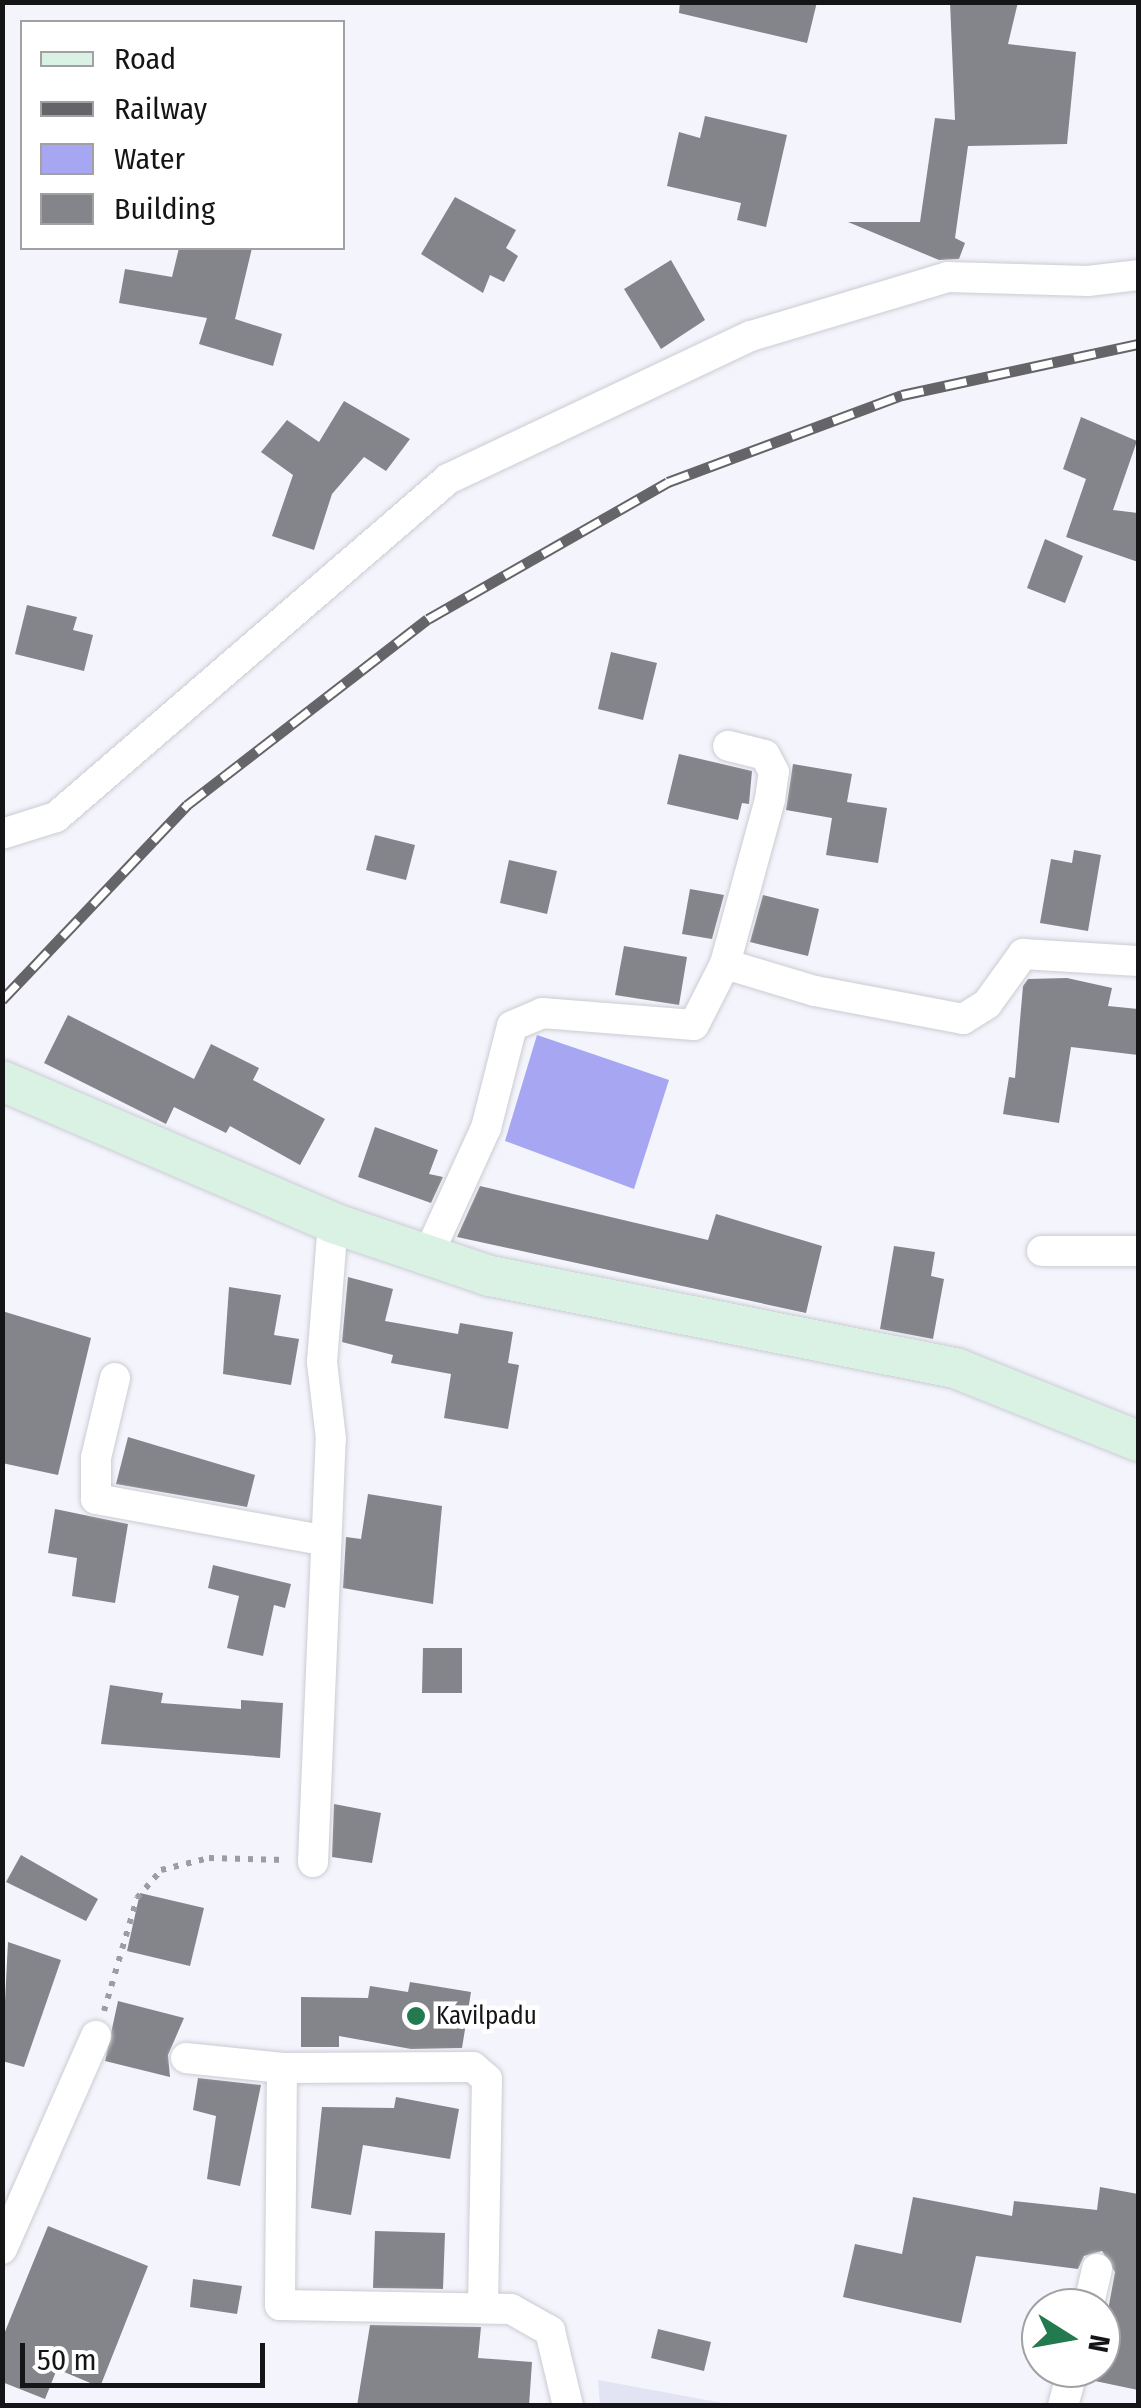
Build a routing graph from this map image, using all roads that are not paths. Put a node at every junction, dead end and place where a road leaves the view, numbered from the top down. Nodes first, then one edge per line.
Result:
1 (1138, 275) edge
2 (728, 746) dead end
3 (2, 834) edge
4 (1138, 961) edge
5 (725, 964) junction
6 (2, 1081) edge
7 (333, 1223) junction
8 (1042, 1251) dead end
9 (1138, 1251) edge
10 (428, 1255) junction
11 (114, 1378) dead end
12 (1138, 1442) edge
13 (326, 1541) junction
14 (313, 1862) road end
15 (96, 2036) road end
16 (186, 2058) dead end
17 (282, 2068) junction
18 (6, 2232) edge
19 (1097, 2269) dead end
20 (1093, 2288) edge
21 (484, 2307) junction
22 (568, 2406) edge

1 - 3 street
2 - 5 street
4 - 5 street
5 - 10 street
6 - 7 street
7 - 10 street
7 - 13 street
8 - 9 street
10 - 12 street
11 - 13 street
13 - 14 street
15 - 18 street
16 - 17 street
17 - 21 street
17 - 21 street
19 - 20 street
21 - 22 street

